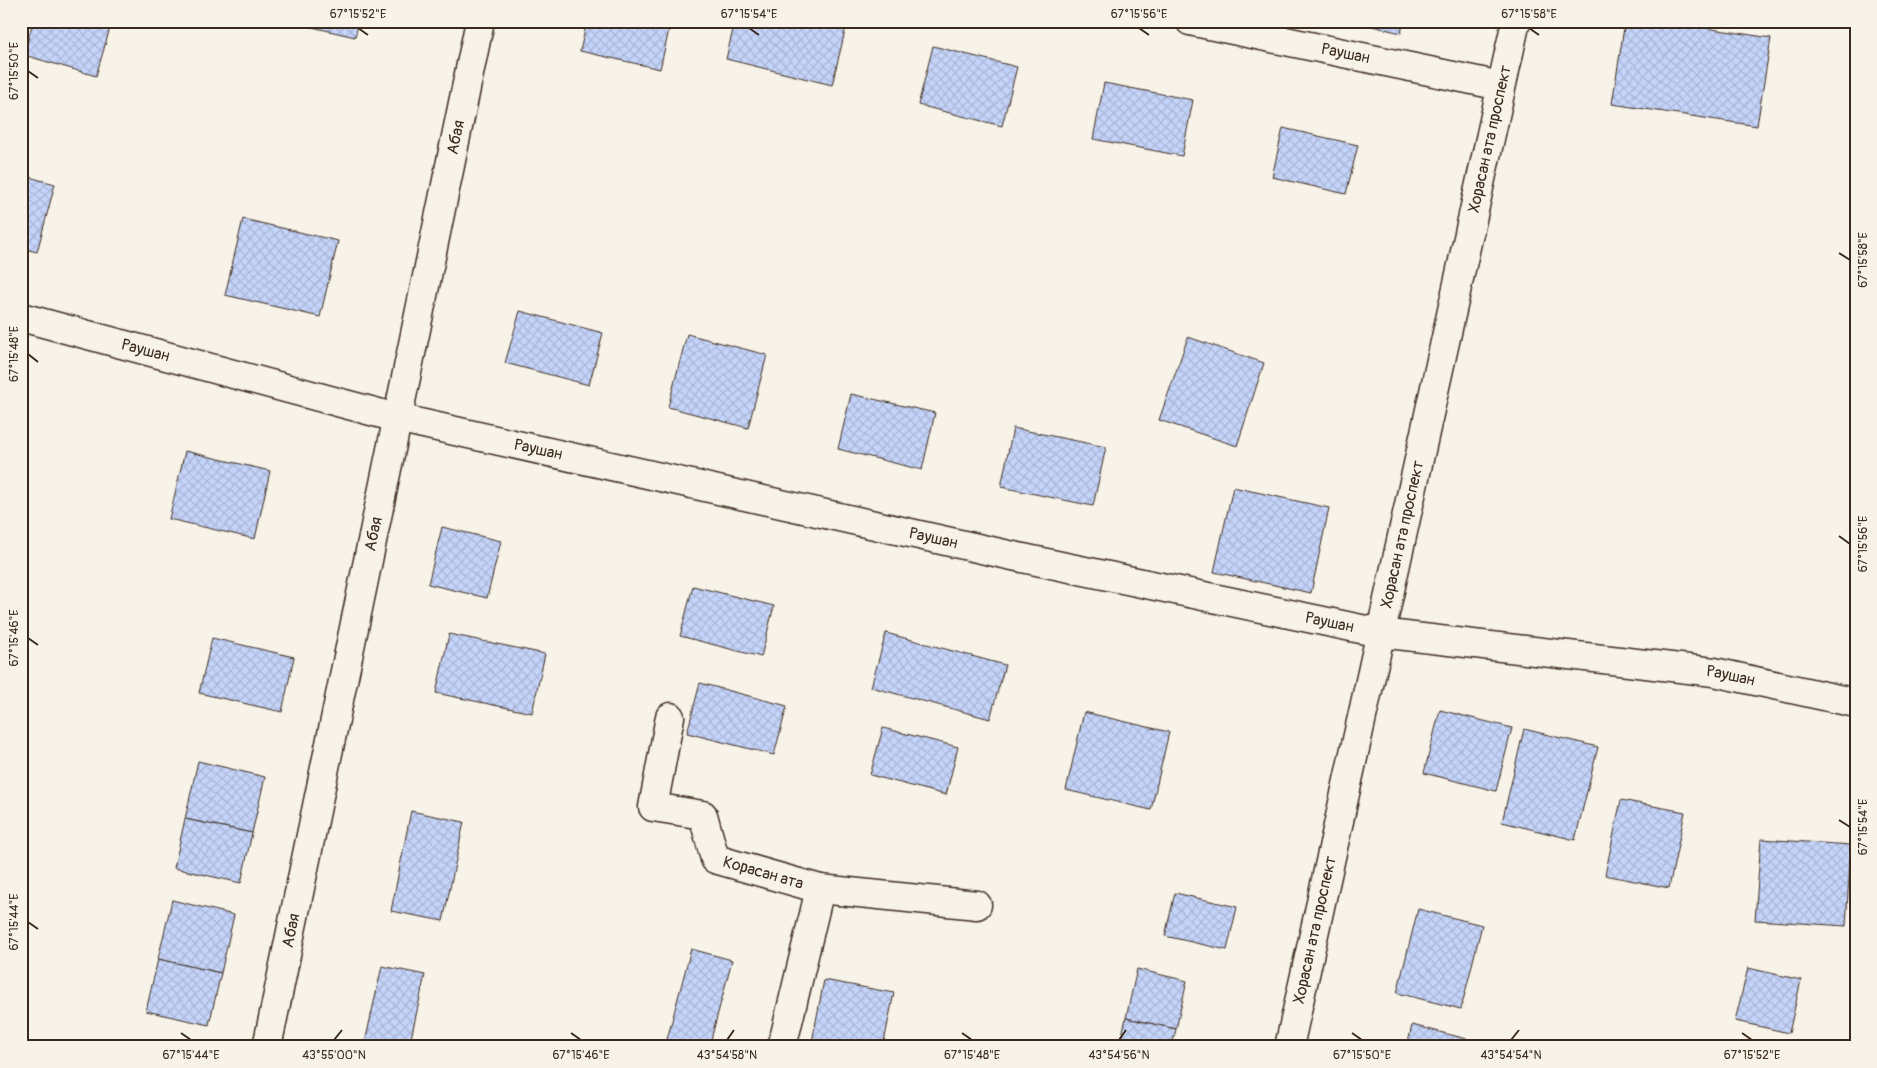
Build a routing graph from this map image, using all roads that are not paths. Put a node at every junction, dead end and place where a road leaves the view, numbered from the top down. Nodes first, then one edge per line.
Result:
1 (480, 21) edge
2 (1190, 21) edge
3 (1516, 21) edge
4 (1501, 86) junction
5 (21, 318) edge
6 (397, 418) junction
7 (1380, 633) junction
8 (1856, 703) edge
9 (670, 717) dead end
10 (820, 889) junction
11 (977, 906) dead end
12 (267, 1047) edge
13 (782, 1047) edge
14 (1289, 1047) edge

1 - 6 street, Абая
2 - 4 street, Раушан
3 - 4 street, Хорасан ата проспект
4 - 7 street, Хорасан ата проспект
5 - 6 street, Раушан
6 - 7 street, Раушан
6 - 12 street, Абая
7 - 8 street, Раушан
7 - 14 street, Хорасан ата проспект
9 - 10 street, Корасан ата
10 - 11 street, Корасан ата
10 - 13 street, Корасан ата

